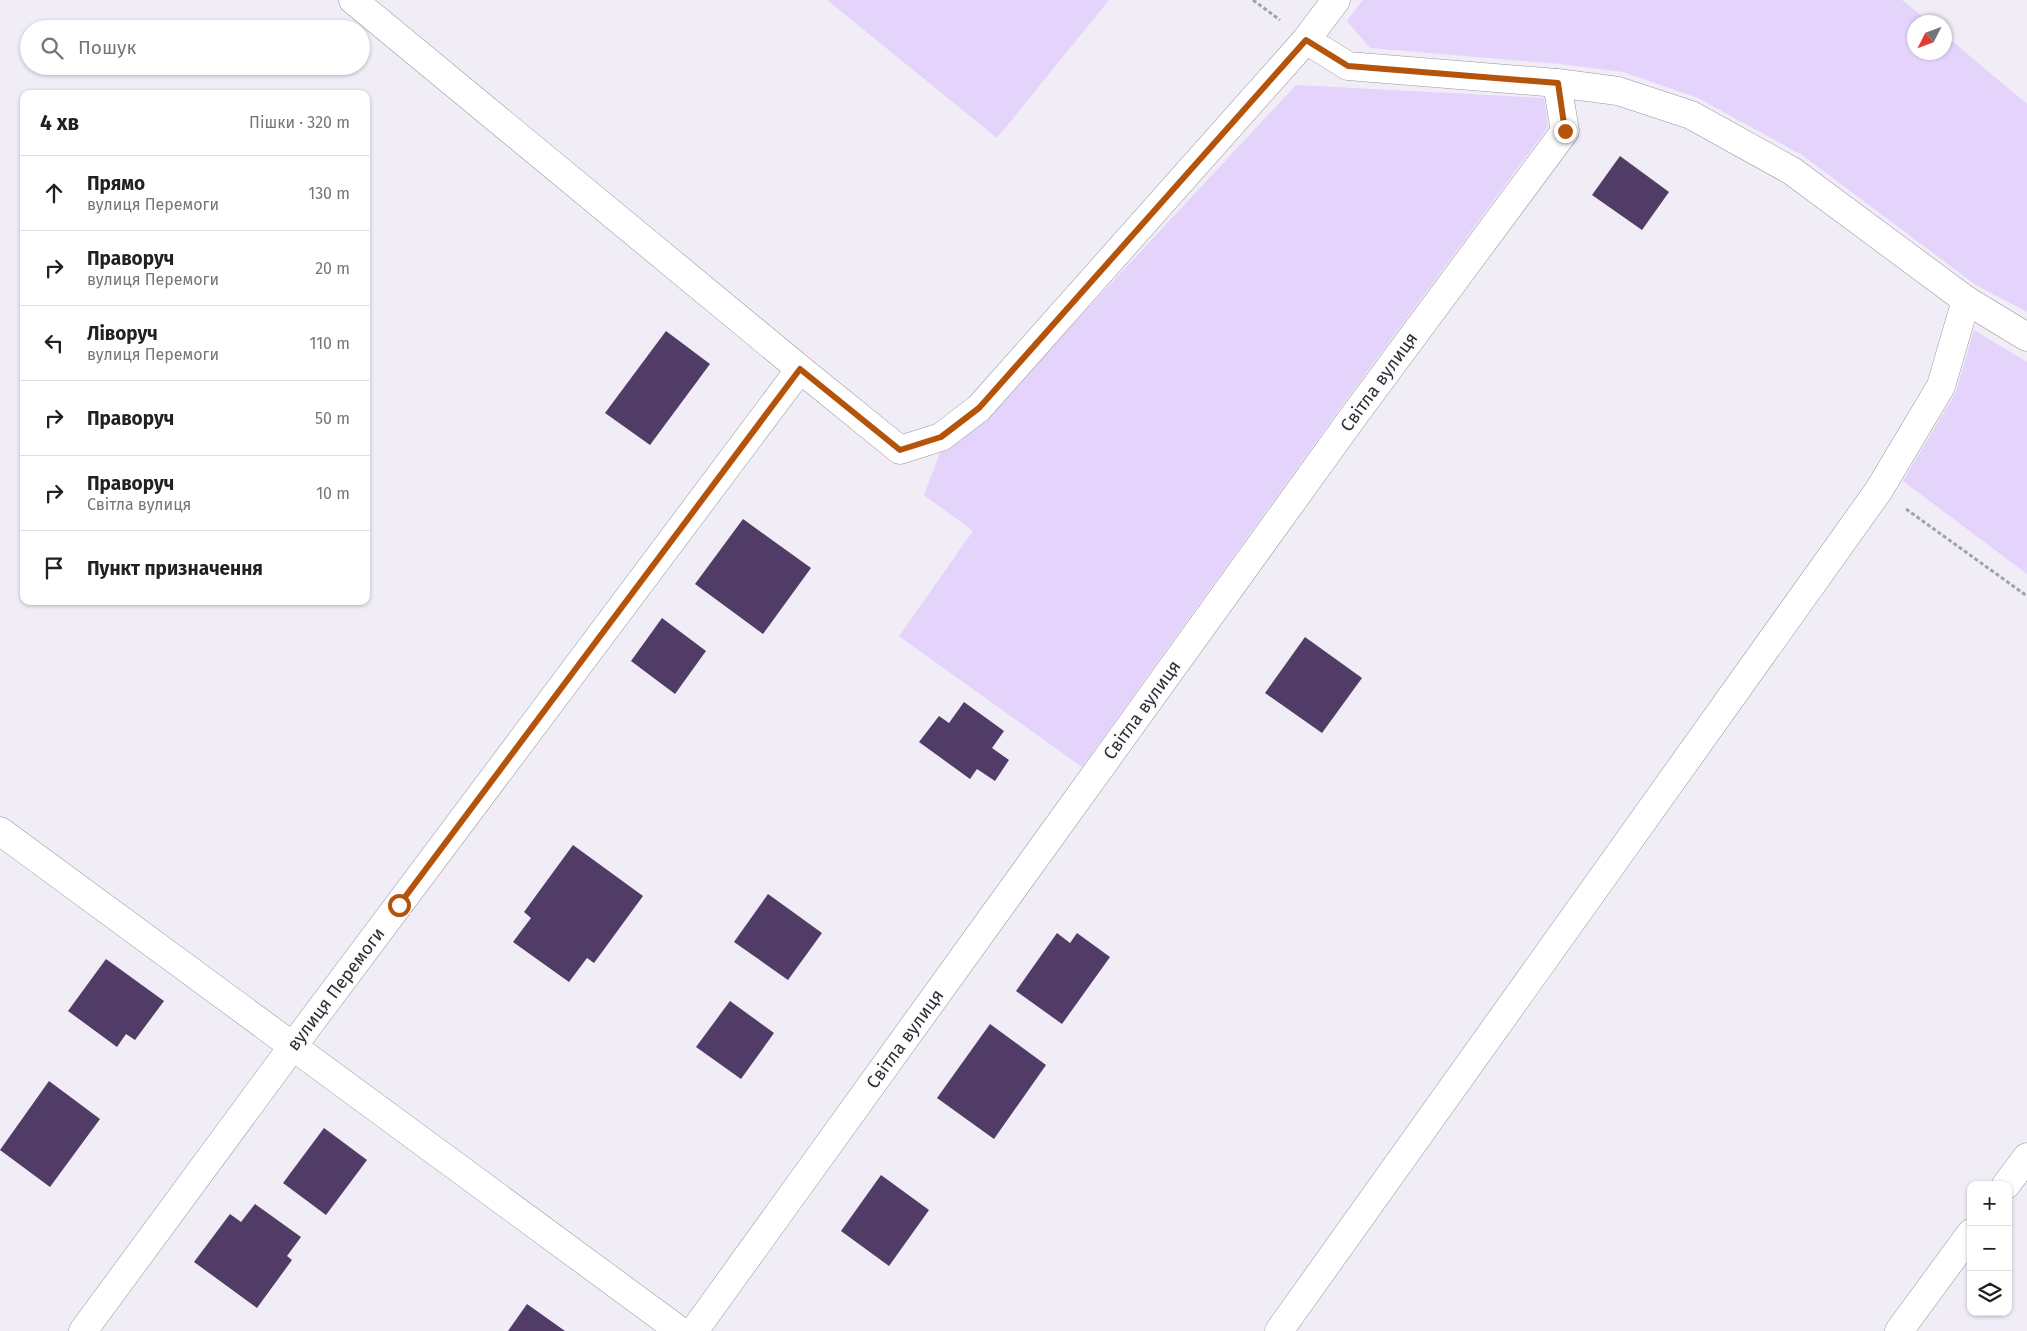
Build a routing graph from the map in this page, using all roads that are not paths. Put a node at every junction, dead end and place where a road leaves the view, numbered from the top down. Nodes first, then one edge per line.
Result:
1 (353, 0) edge
2 (1336, 0) edge
3 (1306, 40) junction
4 (1558, 83) junction
5 (1966, 300) junction
6 (2027, 337) edge
7 (800, 369) junction
8 (0, 831) edge
9 (293, 1046) junction
10 (2027, 1157) edge
11 (2009, 1181) edge
12 (1967, 1238) edge
13 (83, 1331) edge
14 (680, 1331) edge
15 (694, 1331) edge
16 (1279, 1331) edge
17 (1899, 1331) edge

1 - 7 street
2 - 3 street
3 - 4 street
3 - 7 street
4 - 5 street
4 - 15 street, Світла вулиця
5 - 6 street
5 - 16 street
7 - 9 street, вулиця Перемоги
8 - 9 street
9 - 13 street, вулиця Перемоги
9 - 14 street
10 - 11 street
12 - 17 street

